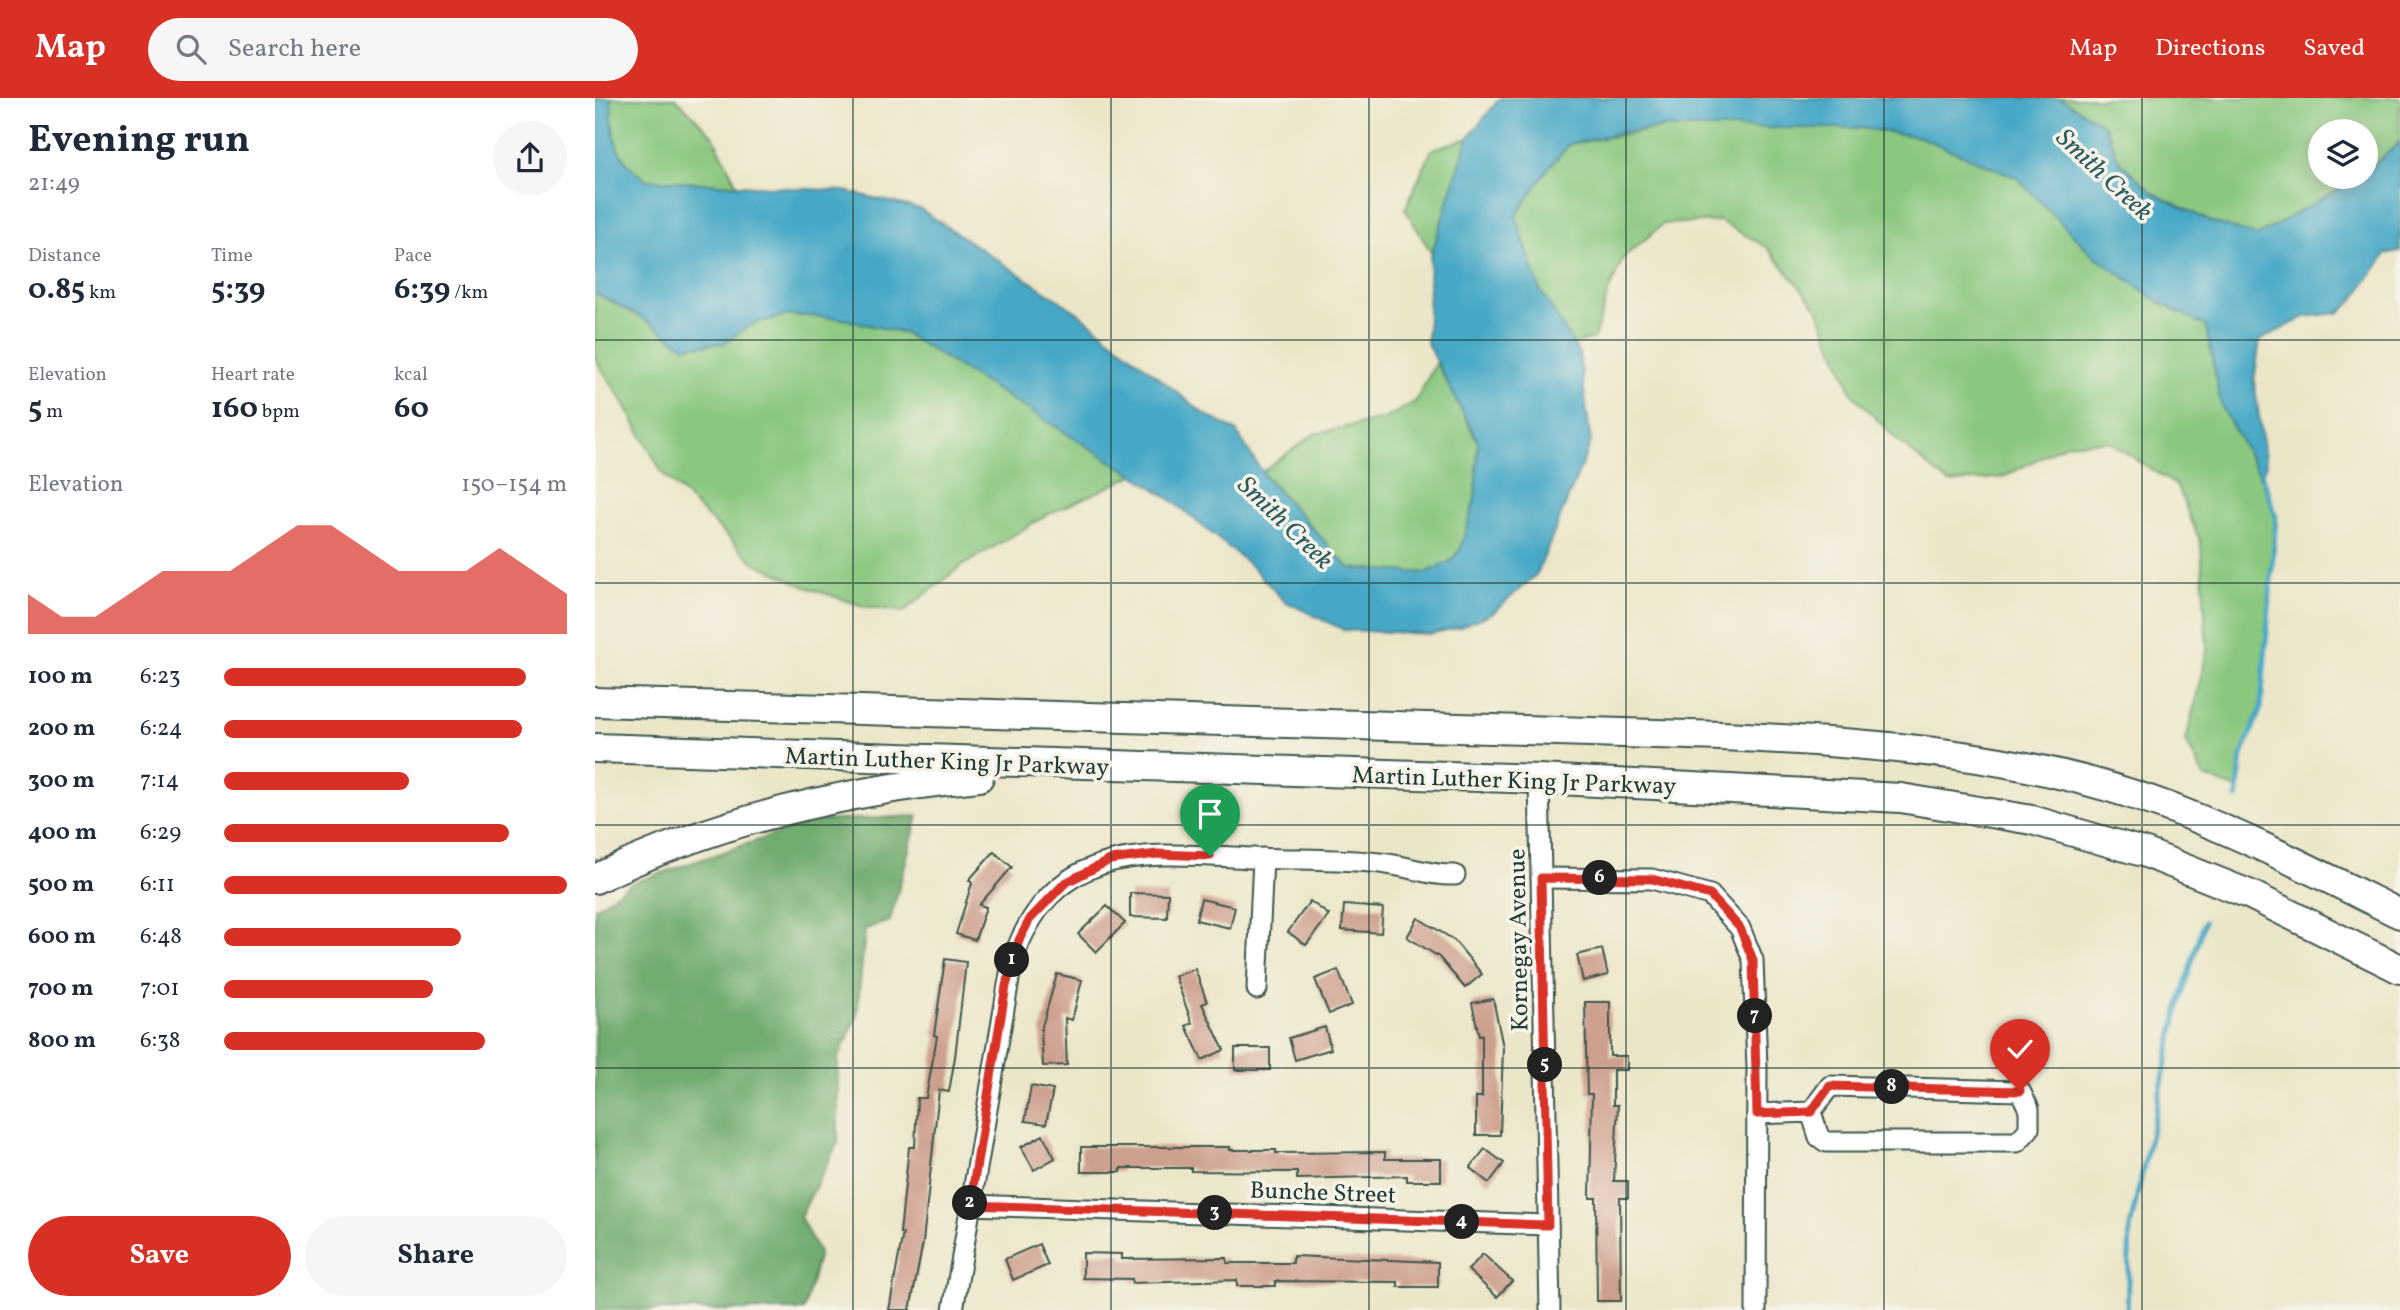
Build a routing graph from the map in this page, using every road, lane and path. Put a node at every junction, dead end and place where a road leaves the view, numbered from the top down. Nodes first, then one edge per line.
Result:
1 (595, 702) edge
2 (595, 748) edge
3 (1090, 766) junction
4 (1539, 779) junction
5 (1263, 858) junction
6 (1455, 874) dead end
7 (1541, 878) junction
8 (595, 879) edge
9 (2400, 914) edge
10 (2400, 969) edge
11 (1257, 989) dead end
12 (1811, 1112) junction
13 (1757, 1114) junction
14 (970, 1205) junction
15 (1548, 1225) junction
16 (953, 1310) edge
17 (1550, 1310) edge
18 (1756, 1310) edge

1 - 9 highway, Martin Luther King Jr Parkway
2 - 3 highway, Martin Luther King Jr Parkway
3 - 4 highway, Martin Luther King Jr Parkway
3 - 8 highway
4 - 7 street, Kornegay Avenue
4 - 10 highway, Martin Luther King Jr Parkway
5 - 6 street
5 - 11 street
5 - 14 street
7 - 13 street
7 - 15 street, Kornegay Avenue
12 - 12 street
12 - 13 street
13 - 18 street
14 - 15 street, Bunche Street
14 - 16 street
15 - 17 street, Kornegay Avenue

